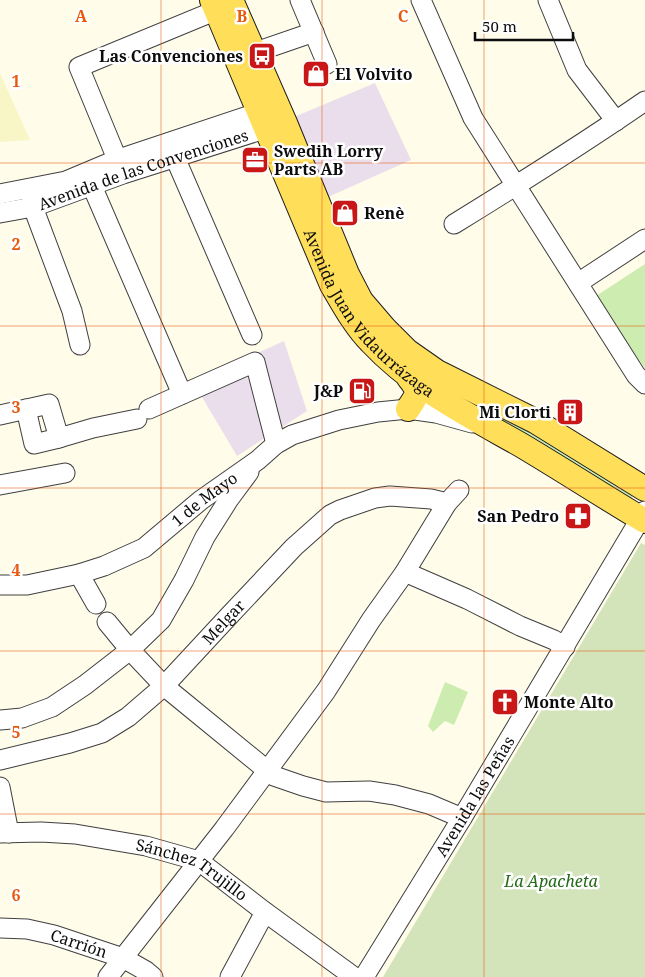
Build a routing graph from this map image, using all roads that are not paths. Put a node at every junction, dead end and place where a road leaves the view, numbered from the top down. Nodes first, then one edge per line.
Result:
1 (300, 0) edge
2 (421, 0) edge
3 (548, 0) edge
4 (223, 3) edge
5 (314, 32) junction
6 (254, 53) junction
7 (328, 64) dead end
8 (645, 101) edge
9 (272, 118) junction
10 (616, 121) junction
11 (172, 150) junction
12 (120, 167) junction
13 (92, 186) junction
14 (516, 186) junction
15 (30, 188) junction
16 (0, 194) edge
17 (33, 207) junction
18 (0, 213) edge
19 (454, 224) dead end
20 (645, 239) edge
21 (578, 283) junction
22 (252, 335) dead end
23 (80, 345) dead end
24 (410, 378) junction
25 (645, 384) edge
26 (469, 388) junction
27 (182, 394) junction
28 (434, 394) junction
29 (26, 409) junction
30 (408, 409) junction
31 (0, 415) edge
32 (486, 426) junction
33 (59, 438) junction
34 (276, 444) junction
35 (258, 460) junction
36 (65, 473) dead end
37 (0, 485) edge
38 (645, 489) edge
39 (644, 517) edge
40 (405, 572) junction
41 (79, 574) junction
42 (0, 585) edge
43 (96, 604) dead end
44 (107, 622) dead end
45 (565, 647) junction
46 (130, 650) junction
47 (164, 686) junction
48 (0, 720) edge
49 (0, 760) edge
50 (267, 771) junction
51 (0, 787) edge
52 (462, 818) junction
53 (4, 833) edge
54 (199, 861) junction
55 (264, 912) junction
56 (0, 928) edge
57 (124, 958) junction
58 (108, 977) edge
59 (153, 977) edge
60 (230, 977) edge
61 (354, 977) edge
62 (364, 977) edge

1 - 5 street
2 - 14 street
3 - 10 street
4 - 6 main road, Avenida Juan Vidaurrázaga
4 - 9 main road, Avenida Juan Vidaurrázaga
4 - 12 street
5 - 6 street
5 - 7 street
6 - 9 main road, Avenida Juan Vidaurrázaga
8 - 10 street
9 - 11 street, Avenida de las Convenciones
9 - 24 main road, Avenida Juan Vidaurrázaga
9 - 26 main road, Avenida Juan Vidaurrázaga
10 - 14 street
11 - 12 street, Avenida de las Convenciones
11 - 22 street
12 - 13 street, Avenida de las Convenciones
12 - 15 street, Avenida de las Convenciones
13 - 17 street, Avenida de las Convenciones
13 - 27 street
14 - 19 street
14 - 21 street
15 - 16 street, Avenida de las Convenciones
15 - 17 street
17 - 18 street, Avenida de las Convenciones
17 - 23 street
20 - 21 street
21 - 25 street
24 - 28 main road, Avenida Juan Vidaurrázaga
24 - 30 main road
26 - 28 street, 1 de Mayo
26 - 38 main road, Avenida Juan Vidaurrázaga
27 - 33 street
27 - 34 street
28 - 30 street, 1 de Mayo
28 - 32 main road, Avenida Juan Vidaurrázaga
29 - 31 street
29 - 33 street
29 - 33 street
30 - 32 street, 1 de Mayo
30 - 34 street, 1 de Mayo
32 - 39 main road, Avenida Juan Vidaurrázaga
34 - 35 street, 1 de Mayo
35 - 41 street, 1 de Mayo
35 - 46 street
36 - 37 street
39 - 45 street, Avenida las Peñas
40 - 45 street
40 - 47 street, Melgar
40 - 50 street
41 - 42 street, 1 de Mayo
41 - 43 street
44 - 46 street
45 - 52 street, Avenida las Peñas
46 - 47 street
46 - 48 street
47 - 49 street, Melgar
47 - 50 street
50 - 52 street
50 - 54 street
51 - 53 street
52 - 62 street, Avenida las Peñas
53 - 54 street, Sánchez Trujillo
54 - 55 street, Sánchez Trujillo
54 - 57 street
55 - 60 street
55 - 61 street, Sánchez Trujillo
56 - 57 street, Carrión
57 - 58 street
57 - 59 street, Carrión

